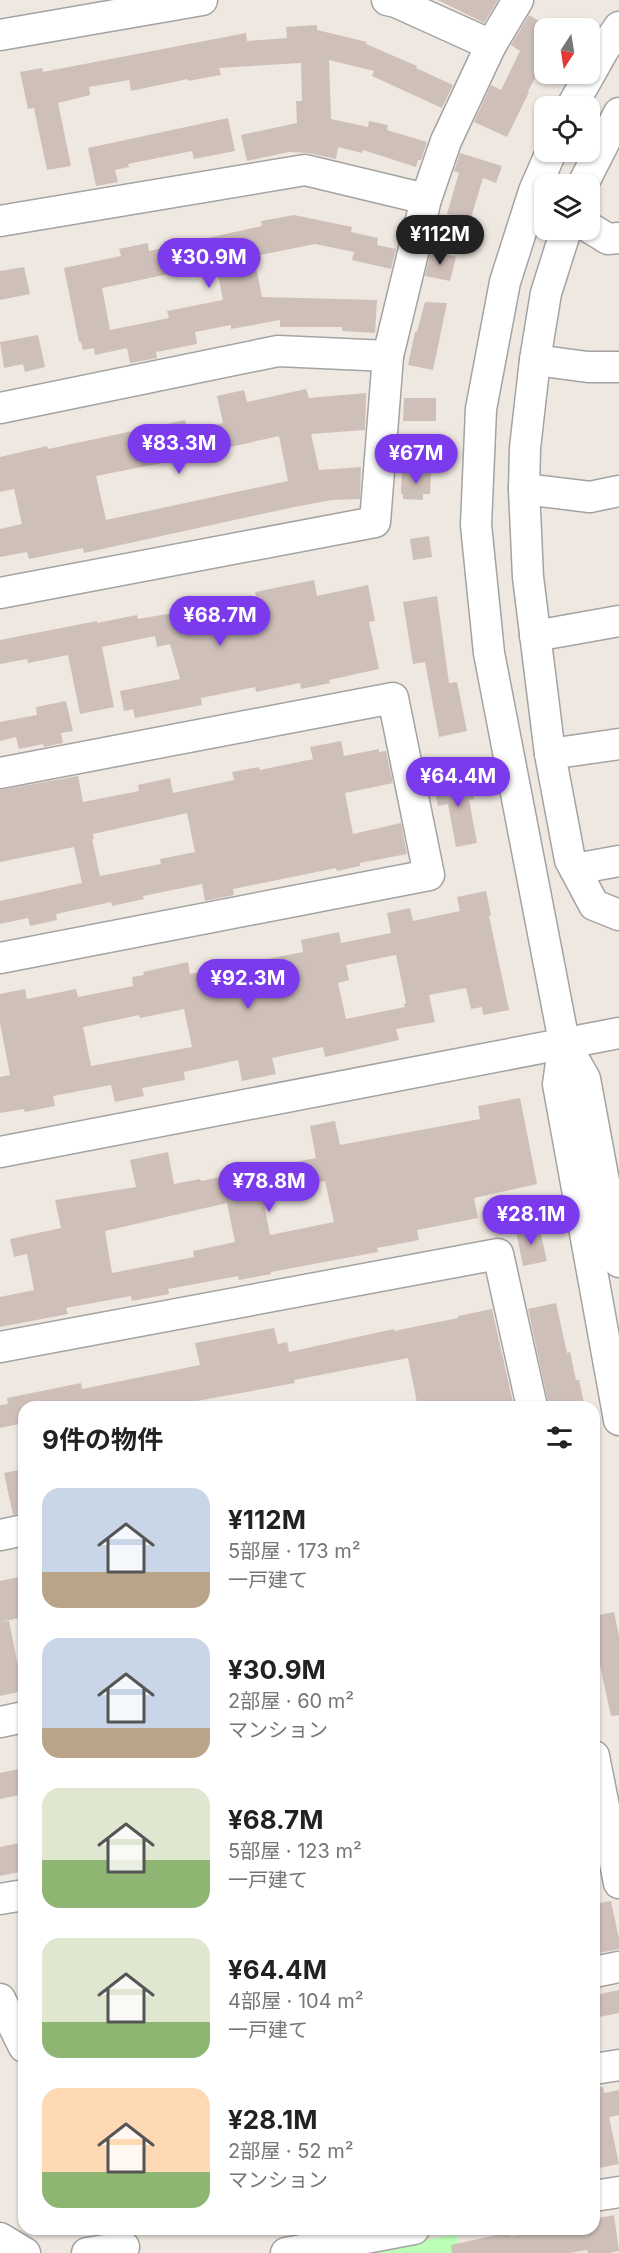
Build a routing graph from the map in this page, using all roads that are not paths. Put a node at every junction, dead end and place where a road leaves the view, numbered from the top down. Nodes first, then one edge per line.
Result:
1 (202, 0) edge
2 (387, 0) edge
3 (518, 0) edge
4 (151, 4) edge
5 (619, 27) edge
6 (0, 35) edge
7 (490, 45) junction
8 (578, 96) edge
9 (618, 116) edge
10 (547, 162) edge
11 (588, 174) edge
12 (426, 199) junction
13 (0, 221) edge
14 (600, 234) edge
15 (619, 238) edge
16 (563, 240) edge
17 (388, 356) junction
18 (535, 360) junction
19 (619, 367) edge
20 (0, 408) edge
21 (524, 489) junction
22 (619, 491) edge
23 (0, 593) edge
24 (619, 621) edge
25 (535, 636) junction
26 (619, 744) edge
27 (550, 754) junction
28 (0, 773) edge
29 (619, 861) edge
30 (575, 869) junction
31 (619, 915) edge
32 (0, 958) edge
33 (619, 1033) edge
34 (564, 1042) junction
35 (0, 1152) edge
36 (619, 1262) edge
37 (0, 1347) edge
38 (530, 1401) edge
39 (619, 1420) edge
40 (18, 1531) edge
41 (0, 1534) edge
42 (18, 1718) edge
43 (0, 1722) edge
44 (600, 1803) edge
45 (619, 1883) edge
46 (18, 1896) edge
47 (0, 1899) edge
48 (619, 1967) edge
49 (600, 1970) edge
50 (0, 1999) edge
51 (18, 2035) edge
52 (619, 2065) edge
53 (600, 2068) edge
54 (619, 2192) edge
55 (600, 2195) edge
56 (382, 2235) edge
57 (122, 2243) edge
58 (87, 2253) edge
59 (286, 2253) edge

1 - 4 street
2 - 7 street
3 - 7 street
4 - 6 street
5 - 8 street
7 - 12 street
9 - 11 street
10 - 34 street
12 - 13 street
12 - 17 street
14 - 15 street
16 - 18 street
17 - 20 street
17 - 23 street
18 - 19 street
18 - 21 street
21 - 22 street
21 - 25 street
24 - 25 street
25 - 27 street
26 - 27 street
27 - 30 street
28 - 32 street
29 - 30 street
30 - 31 street
33 - 34 street
34 - 35 street
34 - 36 street
34 - 39 street
37 - 38 street
40 - 41 street
42 - 43 street
44 - 45 street
46 - 47 street
48 - 49 street
50 - 51 street
52 - 53 street
54 - 55 street
56 - 59 street
57 - 58 street

